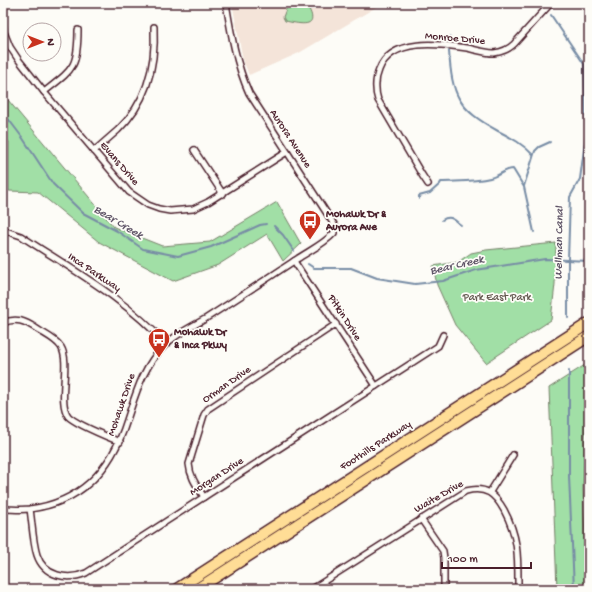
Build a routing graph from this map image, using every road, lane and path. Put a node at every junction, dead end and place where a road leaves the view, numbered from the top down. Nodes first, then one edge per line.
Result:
1 (226, 3) edge
2 (551, 3) edge
3 (3, 25) edge
4 (154, 28) dead end
5 (78, 30) dead end
6 (44, 92) junction
7 (194, 150) dead end
8 (94, 151) junction
9 (287, 152) junction
10 (428, 184) dead end
11 (223, 194) junction
12 (3, 230) edge
13 (294, 261) junction
14 (3, 323) edge
15 (589, 323) edge
16 (336, 324) junction
17 (443, 335) dead end
18 (589, 336) edge
19 (166, 344) junction
20 (376, 386) junction
21 (120, 442) junction
22 (513, 455) dead end
23 (490, 492) junction
24 (204, 497) junction
25 (3, 509) edge
26 (30, 509) junction
27 (421, 519) junction
28 (177, 589) edge
29 (196, 589) edge
30 (312, 589) edge
31 (444, 589) edge
32 (518, 589) edge

1 - 9 street, Aurora Avenue
2 - 10 street, Monroe Drive
3 - 6 street, Evans Drive
4 - 8 street
5 - 6 street
6 - 8 street, Evans Drive
7 - 11 street
8 - 11 street, Evans Drive
9 - 11 street, Evans Drive
9 - 13 street, Aurora Avenue
12 - 19 street, Inca Parkway
13 - 16 street, Pitkin Drive
13 - 19 street, Mohawk Drive
14 - 21 street
15 - 28 highway, Foothills Parkway
16 - 20 street, Pitkin Drive
16 - 24 street, Orman Drive
17 - 20 street, Morgan Drive
18 - 29 highway, Foothills Parkway
19 - 21 street, Mohawk Drive
20 - 24 street, Morgan Drive
21 - 26 street, Mohawk Drive
22 - 23 street
23 - 27 street, Waite Drive
23 - 32 street
24 - 26 street, Morgan Drive
25 - 26 street, Mohawk Drive
27 - 30 street, Waite Drive
27 - 31 street

